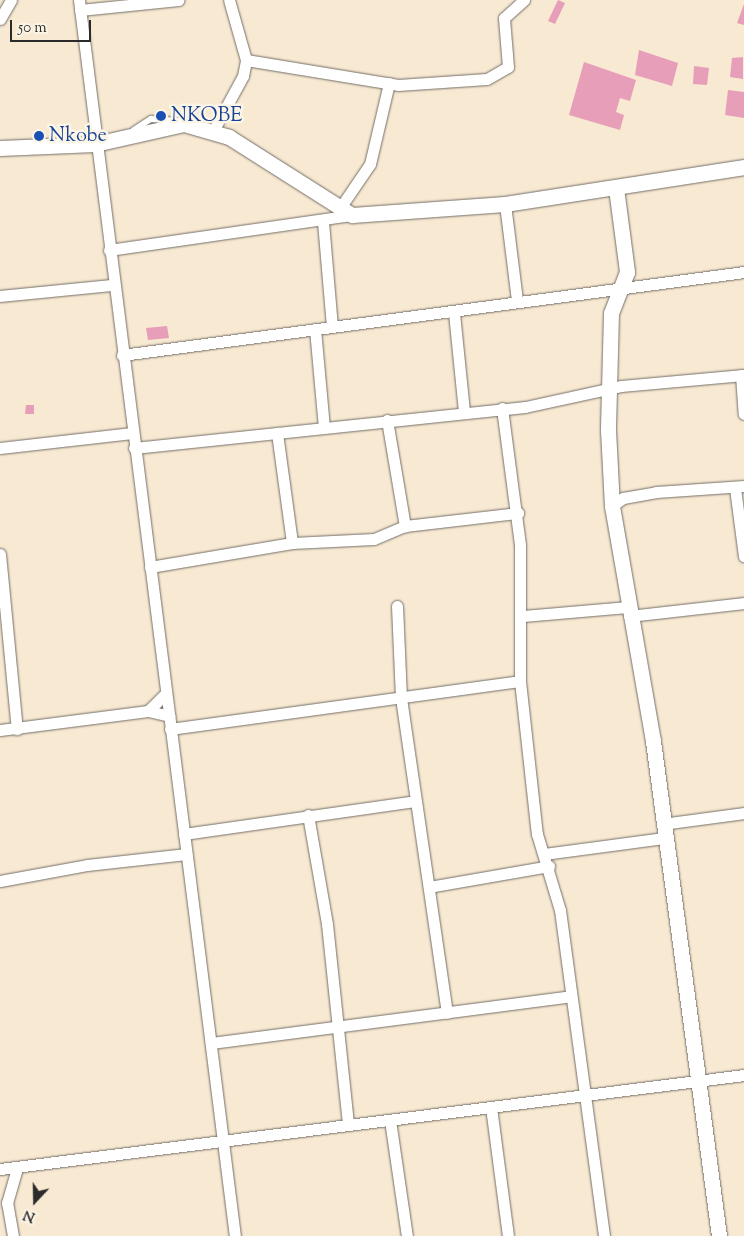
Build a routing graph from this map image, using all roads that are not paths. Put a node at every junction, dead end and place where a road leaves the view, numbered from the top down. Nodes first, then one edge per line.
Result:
1 (11, 0) edge
2 (178, 0) edge
3 (229, 0) edge
4 (519, 1) edge
5 (80, 5) edge
6 (0, 19) edge
7 (246, 60) junction
8 (389, 83) junction
9 (212, 133) junction
10 (95, 144) junction
11 (0, 148) edge
12 (744, 167) edge
13 (616, 188) junction
14 (505, 204) junction
15 (346, 211) junction
16 (323, 222) junction
17 (109, 250) junction
18 (744, 272) edge
19 (113, 284) junction
20 (625, 284) junction
21 (0, 296) edge
22 (517, 302) junction
23 (454, 313) junction
24 (332, 327) junction
25 (315, 329) junction
26 (122, 355) junction
27 (742, 375) edge
28 (609, 390) junction
29 (502, 408) junction
30 (464, 411) junction
31 (744, 414) edge
32 (387, 420) junction
33 (324, 428) junction
34 (132, 433) junction
35 (277, 433) junction
36 (0, 448) edge
37 (134, 448) junction
38 (742, 486) edge
39 (612, 506) junction
40 (518, 513) junction
41 (405, 526) junction
42 (292, 543) junction
43 (0, 554) edge
44 (744, 556) edge
45 (150, 567) junction
46 (744, 603) edge
47 (397, 606) dead end
48 (628, 612) junction
49 (523, 616) junction
50 (520, 681) junction
51 (166, 693) junction
52 (401, 698) junction
53 (148, 711) junction
54 (169, 716) junction
55 (17, 729) junction
56 (170, 729) junction
57 (0, 730) edge
58 (415, 800) junction
59 (744, 813) edge
60 (308, 815) junction
61 (663, 831) junction
62 (184, 834) junction
63 (186, 854) junction
64 (544, 854) junction
65 (549, 866) junction
66 (0, 881) edge
67 (429, 886) junction
68 (571, 996) junction
69 (446, 1013) junction
70 (336, 1028) junction
71 (210, 1043) junction
72 (744, 1075) edge
73 (695, 1081) junction
74 (584, 1096) junction
75 (491, 1107) junction
76 (390, 1120) junction
77 (348, 1125) junction
78 (223, 1141) junction
79 (17, 1167) junction
80 (0, 1170) edge
81 (13, 1236) edge
82 (234, 1236) edge
83 (407, 1236) edge
84 (508, 1236) edge
85 (604, 1236) edge
86 (719, 1236) edge

1 - 6 street
2 - 5 street
3 - 7 street
4 - 8 street
5 - 10 street
7 - 8 street
7 - 9 street
8 - 15 street
9 - 10 street
9 - 15 street
10 - 11 street
10 - 17 street
12 - 13 street
13 - 14 street
13 - 20 street
14 - 15 street
14 - 22 street
15 - 16 street
16 - 17 street
16 - 24 street
17 - 19 street
18 - 20 street
19 - 21 street
19 - 26 street
20 - 22 street
20 - 28 street
22 - 23 street
23 - 24 street
23 - 30 street
24 - 25 street
25 - 26 street
25 - 33 street
26 - 34 street
27 - 28 street
27 - 31 street
28 - 29 street
28 - 39 street
29 - 30 street
29 - 40 street
30 - 32 street
32 - 33 street
32 - 41 street
33 - 35 street
34 - 36 street
34 - 37 street
35 - 37 street
35 - 42 street
37 - 45 street
38 - 39 street
38 - 44 street
39 - 48 street
40 - 41 street
40 - 49 street
41 - 42 street
42 - 45 street
43 - 55 street
45 - 51 street
46 - 48 street
47 - 52 street
48 - 49 street
48 - 61 street
49 - 50 street
50 - 52 street
50 - 64 street
51 - 53 street
51 - 54 street
52 - 56 street
52 - 58 street
53 - 54 street
53 - 55 street
54 - 56 street
55 - 57 street
56 - 62 street
58 - 60 street
58 - 67 street
59 - 61 street
60 - 62 street
60 - 70 street
61 - 64 street
61 - 73 street
62 - 63 street
63 - 66 street
63 - 71 street
64 - 65 street
65 - 67 street
65 - 68 street
67 - 69 street
68 - 69 street
68 - 74 street
69 - 70 street
70 - 71 street
70 - 77 street
71 - 78 street
72 - 73 street
73 - 74 street
73 - 86 street
74 - 75 street
74 - 85 street
75 - 76 street
75 - 84 street
76 - 77 street
76 - 83 street
77 - 78 street
78 - 79 street
78 - 82 street
79 - 80 street
79 - 81 street

